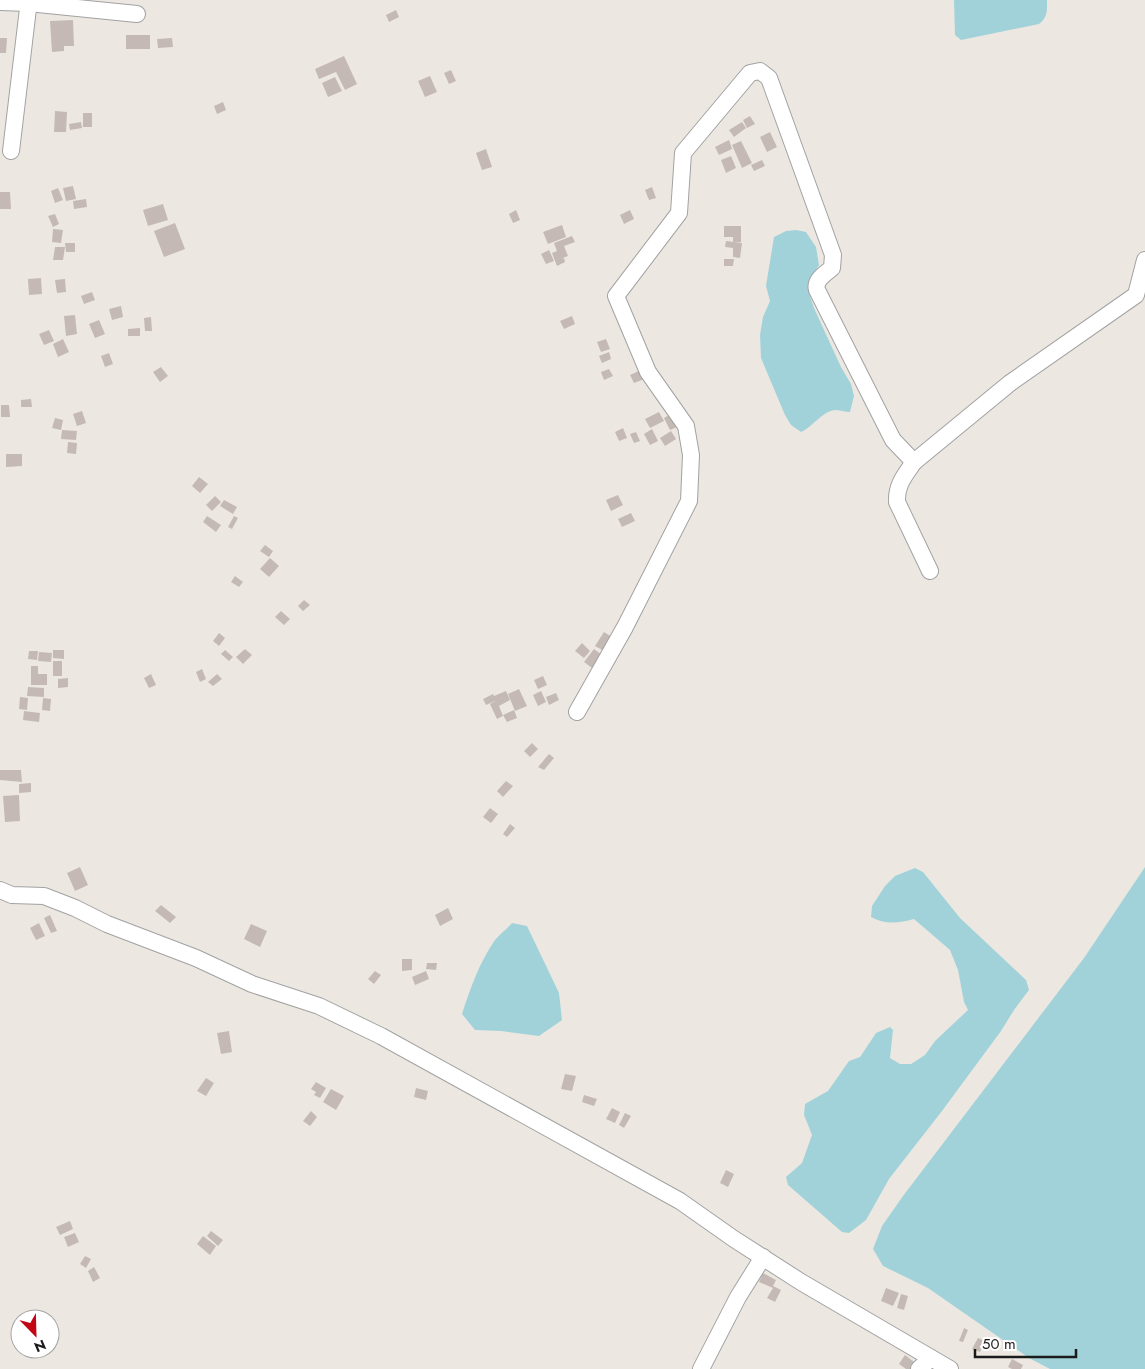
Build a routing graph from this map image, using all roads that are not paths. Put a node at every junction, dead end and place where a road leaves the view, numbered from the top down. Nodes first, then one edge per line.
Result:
1 (0, 2) edge
2 (29, 2) edge
3 (137, 14) dead end
4 (11, 150) dead end
5 (1145, 260) edge
6 (914, 462) junction
7 (930, 571) dead end
8 (576, 712) dead end
9 (0, 890) edge
10 (763, 1258) junction
11 (925, 1363) edge
12 (701, 1369) edge
13 (950, 1369) edge

1 - 2 street
2 - 3 street
2 - 4 street
5 - 6 street
6 - 7 street
6 - 8 street
9 - 10 street
10 - 11 street
10 - 12 street
11 - 13 street

